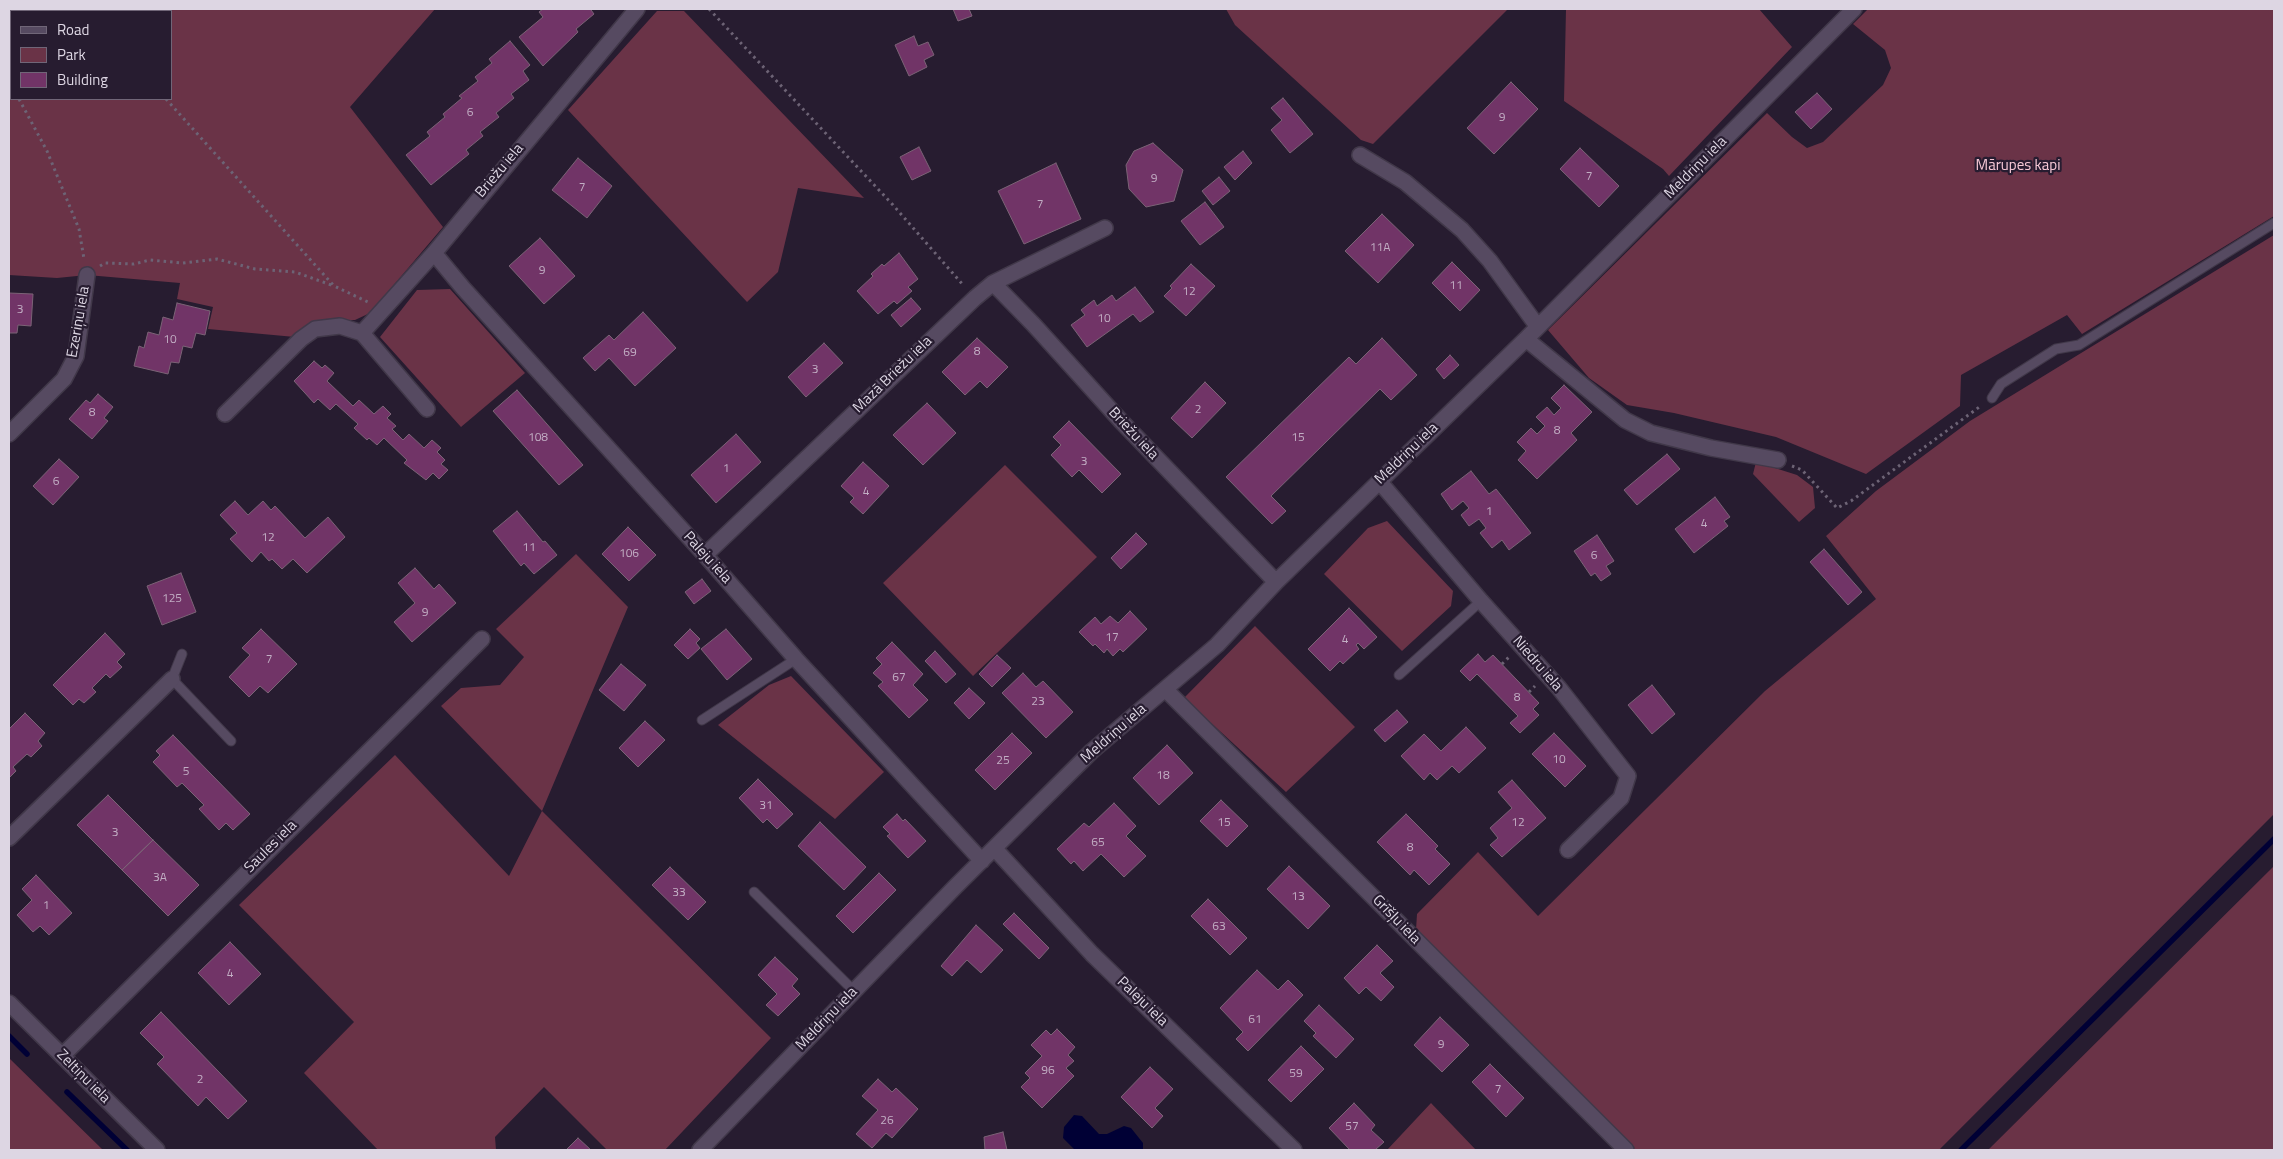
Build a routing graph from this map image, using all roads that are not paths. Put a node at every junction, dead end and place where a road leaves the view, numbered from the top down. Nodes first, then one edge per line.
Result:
1 (637, 9) edge
2 (1854, 9) edge
3 (1360, 155) dead end
4 (2274, 224) edge
5 (1104, 228) dead end
6 (434, 252) junction
7 (87, 275) road end
8 (993, 283) junction
9 (1538, 327) junction
10 (362, 333) junction
11 (1526, 339) junction
12 (1992, 398) road end
13 (427, 409) dead end
14 (225, 414) dead end
15 (9, 434) edge
16 (1778, 460) road end
17 (1379, 481) junction
18 (705, 555) junction
19 (1276, 582) junction
20 (1481, 601) junction
21 (482, 639) dead end
22 (182, 654) dead end
23 (796, 659) junction
24 (1399, 675) dead end
25 (172, 679) junction
26 (1166, 690) junction
27 (702, 720) dead end
28 (231, 741) dead end
29 (9, 838) edge
30 (995, 849) junction
31 (1568, 850) dead end
32 (982, 861) junction
33 (754, 892) dead end
34 (854, 991) junction
35 (9, 1003) edge
36 (62, 1056) junction
37 (157, 1150) edge
38 (700, 1150) edge
39 (1294, 1150) edge
40 (1626, 1150) edge

1 - 6 street, Briežu iela
2 - 9 street, Meldriņu iela
3 - 9 street
4 - 12 lane
5 - 8 street, Mazā Briežu iela
6 - 10 street, Briežu iela
6 - 18 street, Paleju iela
7 - 15 street, Ezeriņu iela
8 - 18 street, Mazā Briežu iela
8 - 19 street, Briežu iela
9 - 11 street, Meldriņu iela
10 - 13 street
10 - 14 street
11 - 16 street
11 - 17 street, Meldriņu iela
17 - 19 street, Meldriņu iela
17 - 20 street, Niedru iela
18 - 23 street, Paleju iela
19 - 26 street, Meldriņu iela
20 - 24 lane
20 - 31 street, Niedru iela
21 - 36 street, Saules iela
22 - 25 lane
23 - 27 lane
23 - 32 street, Paleju iela
25 - 28 lane
25 - 29 street
26 - 30 street, Meldriņu iela
26 - 40 street, Grīšļu iela
30 - 32 street, Meldriņu iela
30 - 39 street, Paleju iela
32 - 34 street, Meldriņu iela
33 - 34 lane
34 - 38 street, Meldriņu iela
35 - 36 street, Zeltiņu iela
36 - 37 street, Zeltiņu iela

